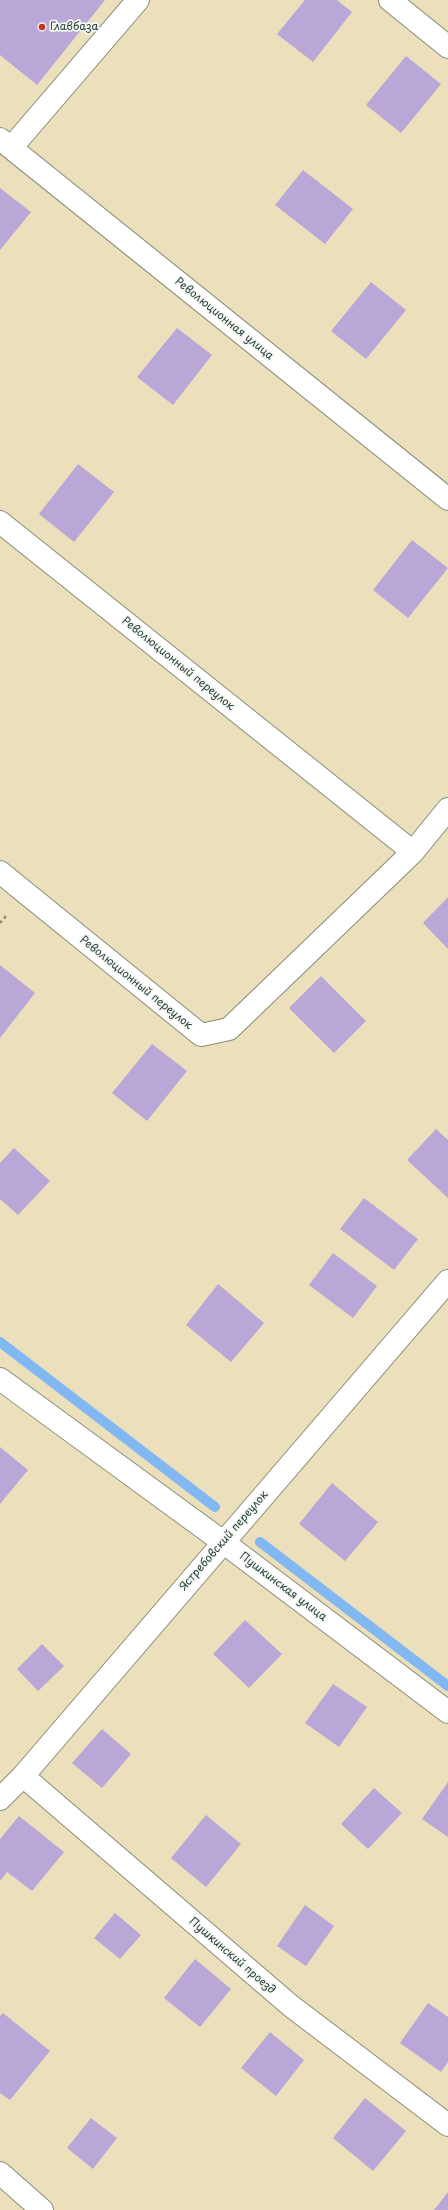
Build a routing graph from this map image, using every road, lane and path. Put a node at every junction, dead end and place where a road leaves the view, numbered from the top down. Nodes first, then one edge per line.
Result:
1 (138, 0) edge
2 (390, 0) edge
3 (448, 47) edge
4 (5, 144) edge
5 (448, 499) edge
6 (0, 522) edge
7 (448, 809) edge
8 (413, 852) junction
9 (0, 872) edge
10 (448, 1281) edge
11 (0, 1379) edge
12 (223, 1542) junction
13 (448, 1712) edge
14 (23, 1776) junction
15 (0, 1799) edge
16 (448, 2125) edge
17 (0, 2173) edge
18 (42, 2210) edge

1 - 4 street
2 - 3 street
4 - 5 street, Революционная улица
6 - 8 street, Революционный переулок
7 - 8 street, Революционный переулок
8 - 9 street, Революционный переулок
10 - 12 street, Ястребовский переулок
11 - 12 street, Пушкинская улица
12 - 13 street, Пушкинская улица
12 - 14 street, Ястребовский переулок
14 - 15 street, Ястребовский переулок
14 - 16 street, Пушкинский проезд
17 - 18 street

